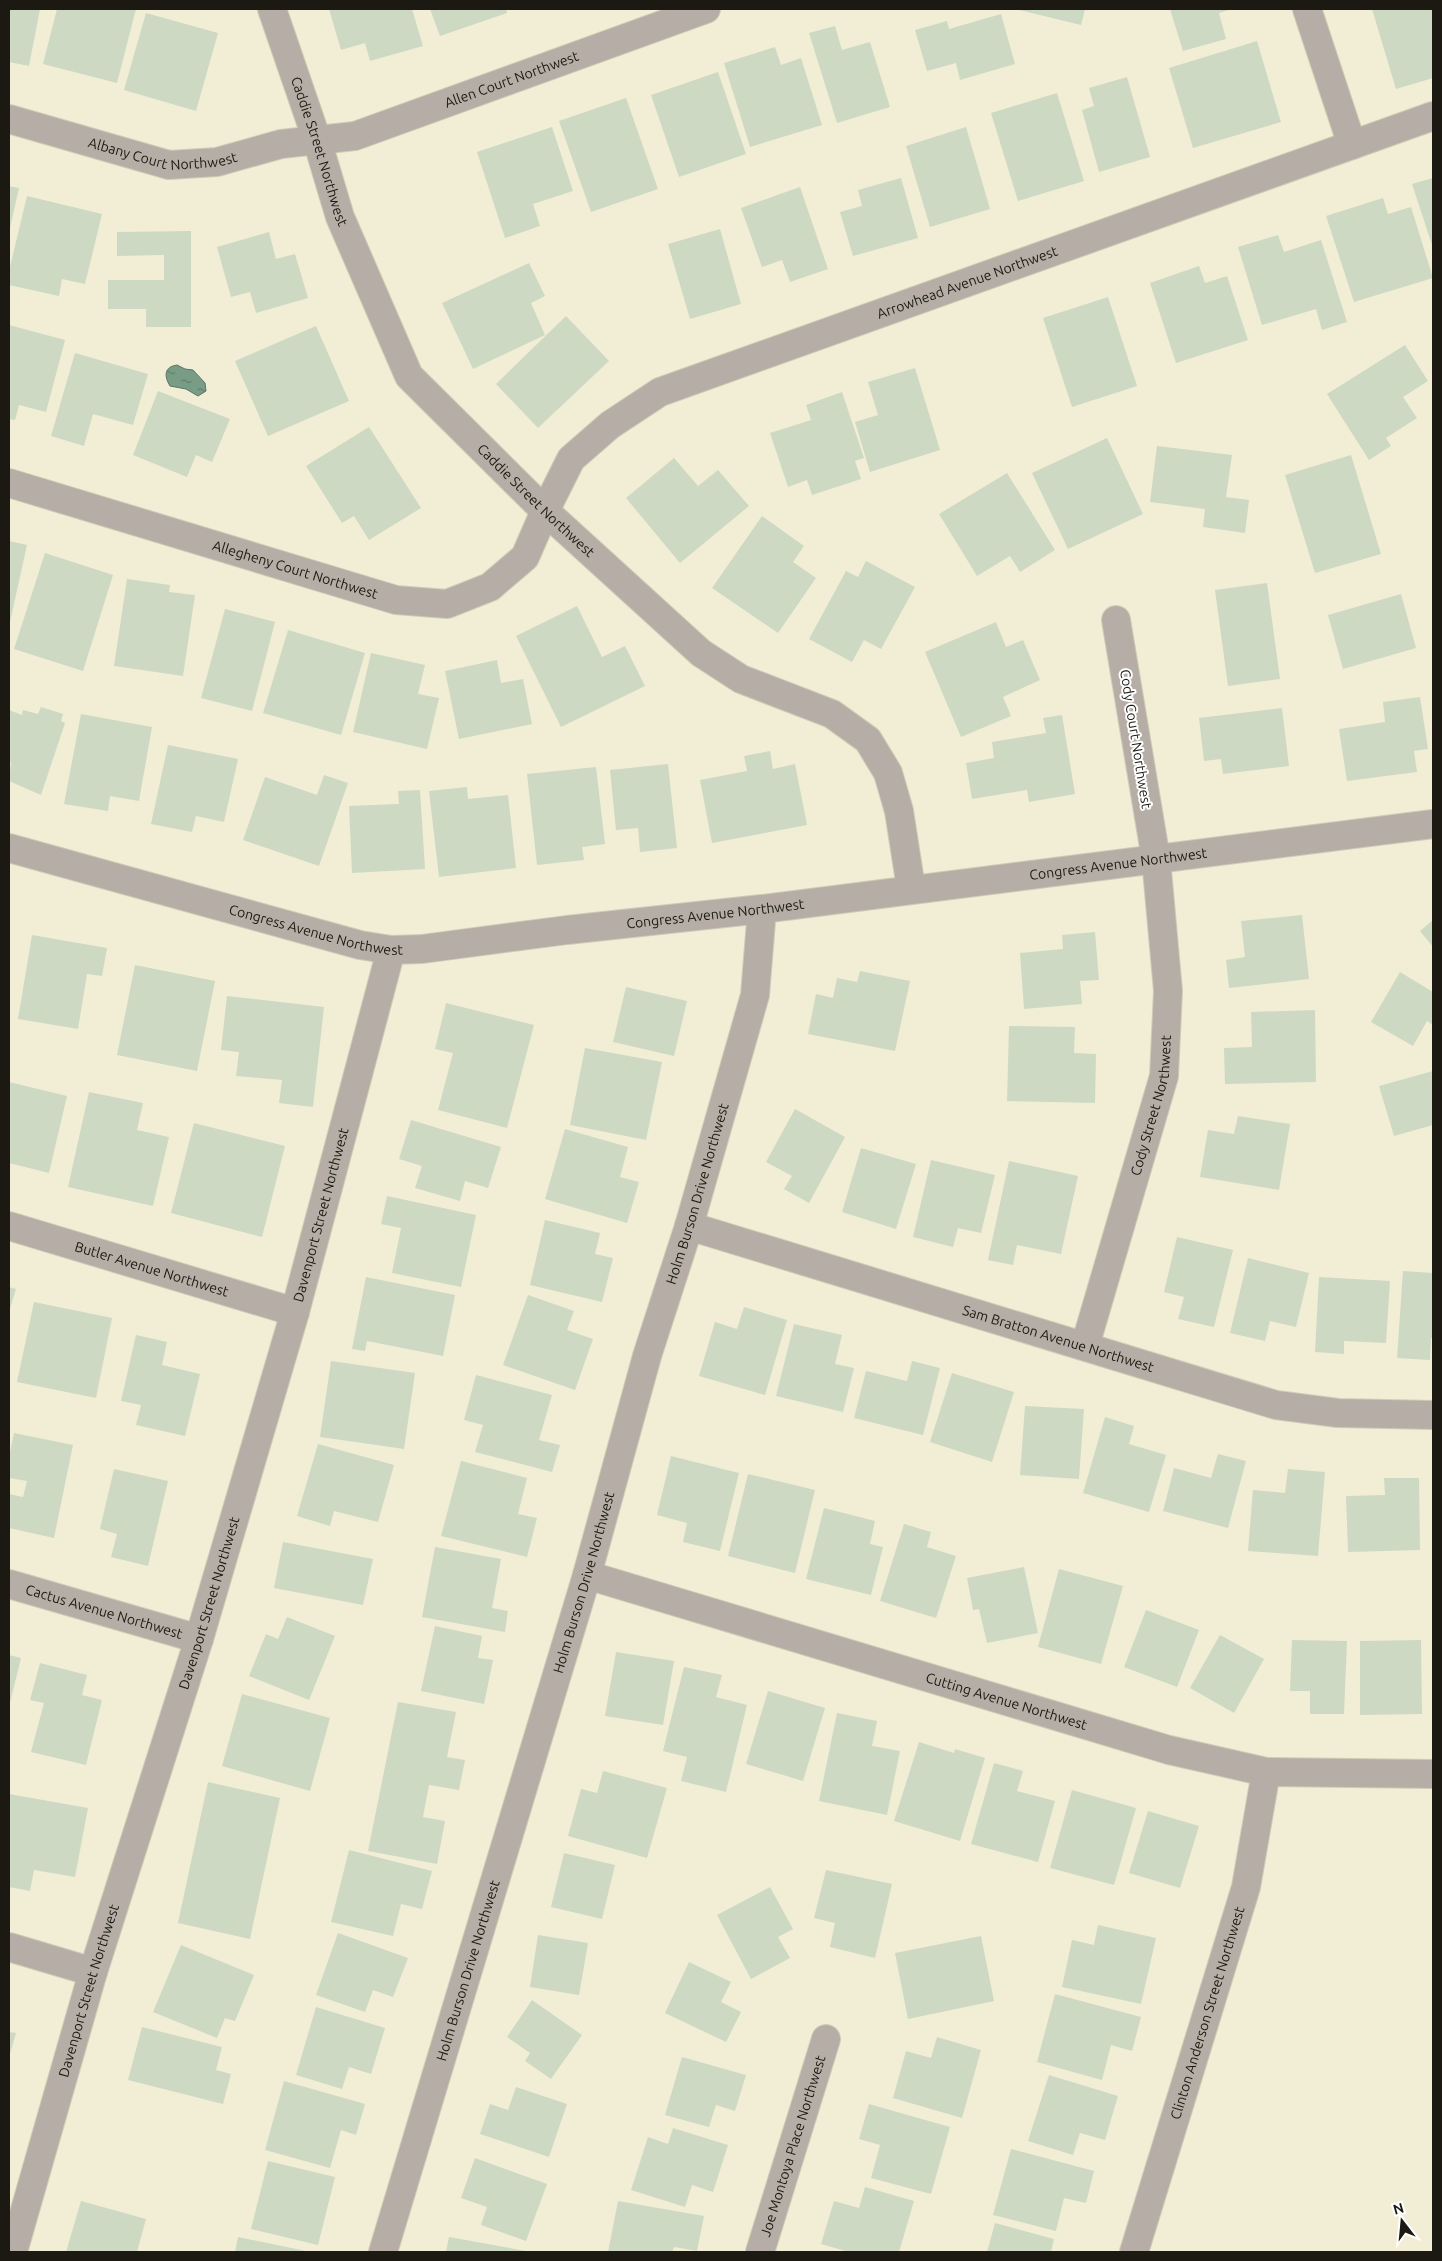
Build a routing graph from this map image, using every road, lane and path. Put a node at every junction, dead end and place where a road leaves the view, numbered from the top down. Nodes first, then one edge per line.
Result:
1 (272, 9) edge
2 (706, 9) edge
3 (1307, 9) edge
4 (1433, 116) edge
5 (9, 119) edge
6 (317, 140) junction
7 (1352, 145) junction
8 (9, 483) edge
9 (545, 511) junction
10 (1116, 620) dead end
11 (1433, 824) edge
12 (9, 848) edge
13 (1156, 859) junction
14 (911, 888) junction
15 (762, 909) junction
16 (391, 950) junction
17 (9, 1226) edge
18 (690, 1226) junction
19 (295, 1312) junction
20 (1084, 1346) junction
21 (1433, 1415) edge
22 (587, 1575) junction
23 (9, 1584) edge
24 (198, 1640) junction
25 (1266, 1772) junction
26 (1433, 1774) edge
27 (9, 1947) edge
28 (93, 1972) junction
29 (826, 2039) dead end
30 (13, 2252) edge
31 (383, 2252) edge
32 (760, 2252) edge
33 (1134, 2252) edge

1 - 6 street, Caddie Street Northwest
2 - 6 street, Allen Court Northwest
3 - 7 street
4 - 7 street, Arrowhead Avenue Northwest
5 - 6 street, Albany Court Northwest
6 - 9 street, Caddie Street Northwest
7 - 9 street, Arrowhead Avenue Northwest
8 - 9 street, Allegheny Court Northwest
9 - 14 street, Caddie Street Northwest
10 - 13 street, Cody Court Northwest
11 - 13 street, Congress Avenue Northwest
12 - 16 street, Congress Avenue Northwest
13 - 14 street, Congress Avenue Northwest
13 - 20 street, Cody Street Northwest
14 - 15 street, Congress Avenue Northwest
15 - 16 street, Congress Avenue Northwest
15 - 18 street, Holm Burson Drive Northwest
16 - 19 street, Davenport Street Northwest
17 - 19 street, Butler Avenue Northwest
18 - 20 street, Sam Bratton Avenue Northwest
18 - 22 street, Holm Burson Drive Northwest
19 - 24 street, Davenport Street Northwest
20 - 21 street, Sam Bratton Avenue Northwest
22 - 25 street, Cutting Avenue Northwest
22 - 31 street, Holm Burson Drive Northwest
23 - 24 street, Cactus Avenue Northwest
24 - 28 street, Davenport Street Northwest
25 - 26 street, Cutting Avenue Northwest
25 - 33 street, Clinton Anderson Street Northwest
27 - 28 street
28 - 30 street, Davenport Street Northwest
29 - 32 street, Joe Montoya Place Northwest

